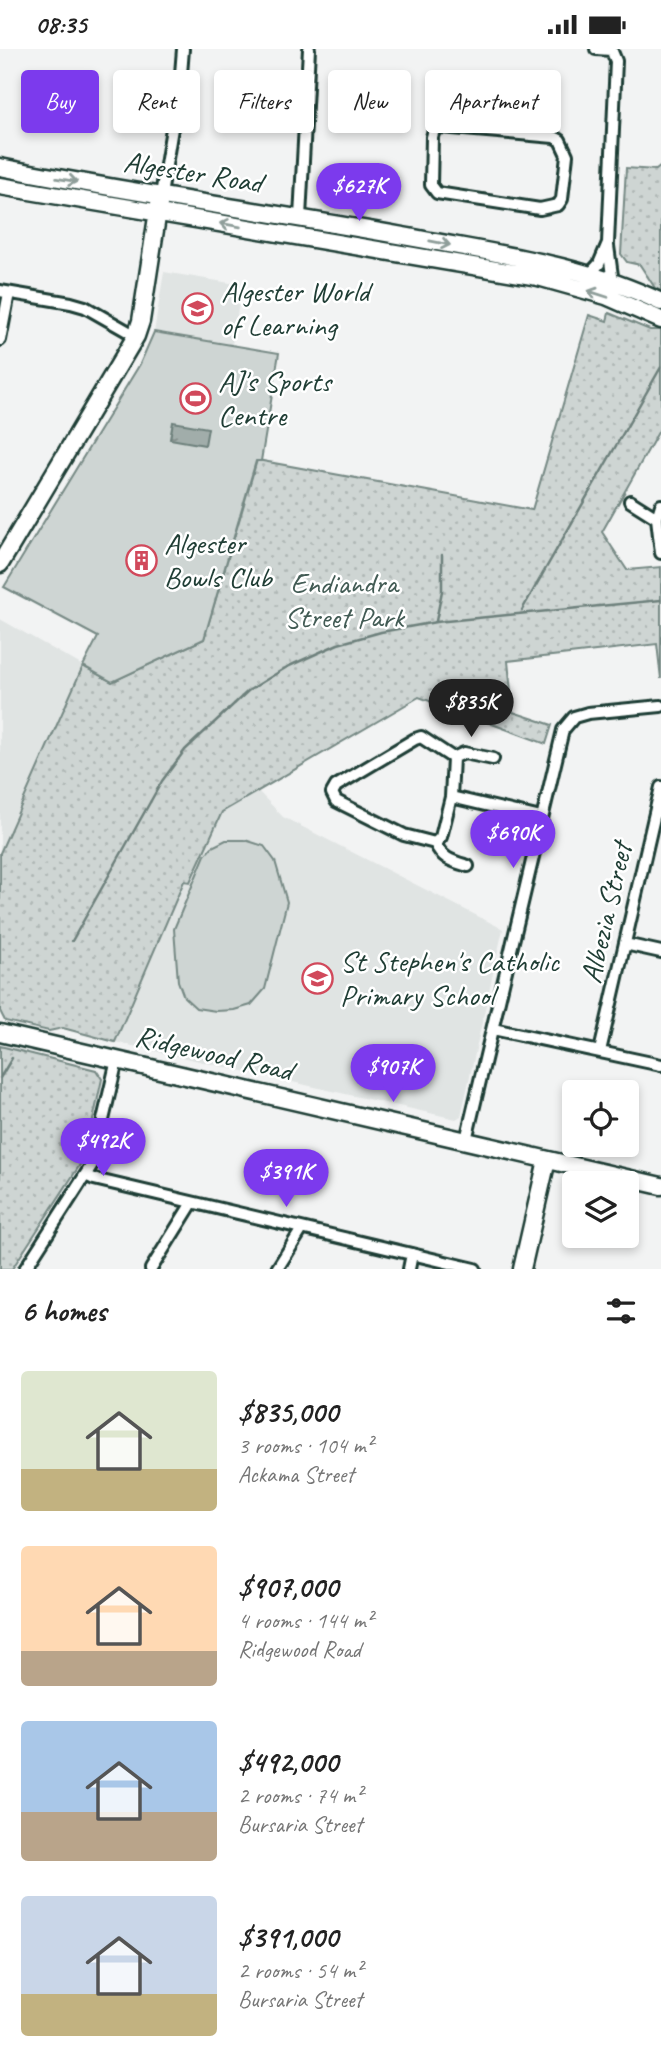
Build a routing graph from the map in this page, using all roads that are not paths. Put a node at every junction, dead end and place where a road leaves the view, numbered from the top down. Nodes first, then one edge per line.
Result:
1 (183, 49) edge
2 (309, 49) edge
3 (596, 49) edge
4 (611, 49) edge
5 (566, 155) joint
6 (0, 167) edge
7 (0, 186) edge
8 (160, 195) junction
9 (158, 212) junction
10 (300, 217) junction
11 (270, 232) junction
12 (608, 243) junction
13 (404, 255) junction
14 (589, 275) junction
15 (613, 283) junction
16 (4, 292) edge
17 (661, 302) edge
18 (661, 320) edge
19 (136, 336) junction
20 (0, 340) edge
21 (630, 501) dead end
22 (661, 505) edge
23 (657, 518) junction
24 (661, 553) edge
25 (0, 564) edge
26 (661, 706) edge
27 (453, 758) junction
28 (493, 759) dead end
29 (661, 787) edge
30 (451, 797) junction
31 (541, 818) junction
32 (655, 837) edge
33 (435, 843) junction
34 (468, 866) dead end
35 (625, 944) junction
36 (661, 953) edge
37 (493, 1029) junction
38 (0, 1033) edge
39 (600, 1051) junction
40 (117, 1060) junction
41 (661, 1065) edge
42 (467, 1140) junction
43 (547, 1160) junction
44 (86, 1175) junction
45 (661, 1186) edge
46 (192, 1203) junction
47 (302, 1229) junction
48 (412, 1254) junction
49 (25, 1269) edge
50 (150, 1269) edge
51 (277, 1269) edge
52 (409, 1269) edge
53 (475, 1269) edge
54 (522, 1269) edge

1 - 8 street
2 - 10 street
3 - 4 street
4 - 12 street
5 - 5 street
6 -> 8 main road, Algester Road
7 - 9 main road, Algester Road
8 - 9 main road
8 - 10 main road, Algester Road
11 -> 9 main road, Algester Road
9 - 19 main road
10 - 11 street
10 - 13 street
10 -> 14 main road, Algester Road
11 - 13 main road, Algester Road
12 - 14 street
12 - 15 street
18 -> 13 main road, Algester Road
14 - 15 main road, Algester Road
15 - 17 main road, Algester Road
16 - 19 street
16 - 20 street
19 - 25 main road
21 - 23 street
22 - 23 street
23 - 24 street
26 - 31 street
27 - 28 street
27 - 30 street
27 - 33 street
29 - 32 street, Albezia Street
30 - 31 street
30 - 33 street
31 - 37 street
32 - 35 street, Albezia Street
33 - 34 street
35 - 36 street
35 - 39 street, Albezia Street
37 - 39 street
37 - 42 street
38 - 40 main road, Ridgewood Road
39 - 41 street
40 - 42 main road, Ridgewood Road
40 - 44 street
42 - 43 main road, Ridgewood Road
43 - 45 main road, Ridgewood Road
43 - 54 main road
44 - 46 street
44 - 49 street
46 - 47 street
46 - 50 street
47 - 48 street
47 - 51 street
48 - 52 street
48 - 53 street

